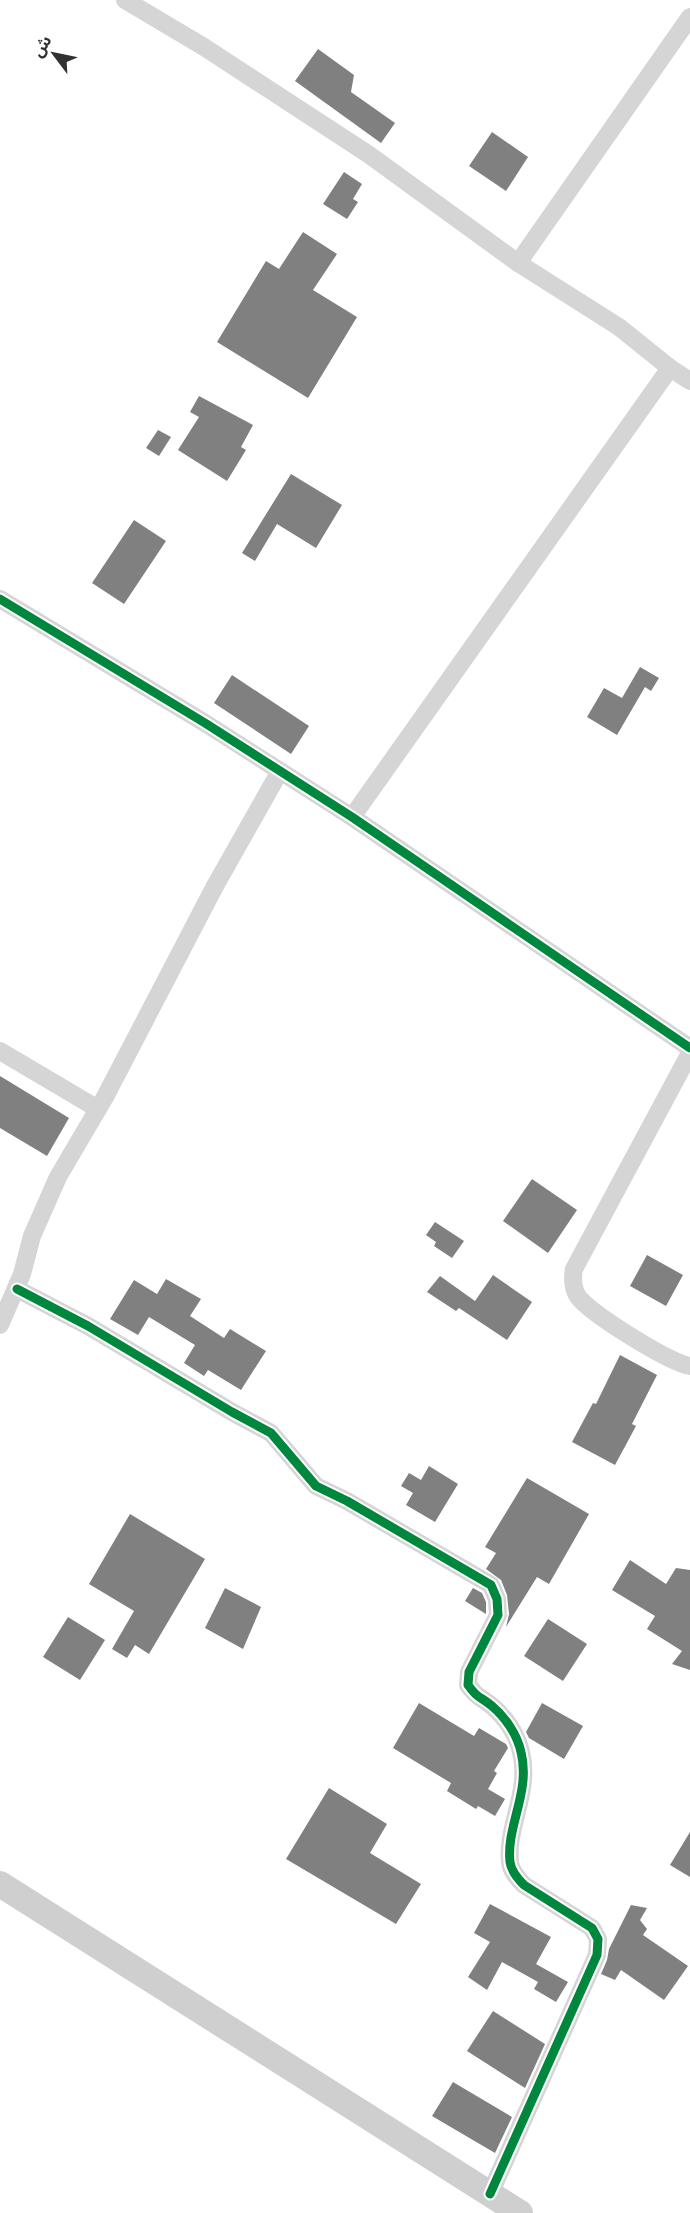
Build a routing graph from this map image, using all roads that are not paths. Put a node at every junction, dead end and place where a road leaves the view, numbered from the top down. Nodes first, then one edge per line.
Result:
1 (125, 0) edge
2 (690, 17) edge
3 (518, 263) junction
4 (670, 368) junction
5 (690, 381) edge
6 (0, 599) edge
7 (280, 771) junction
8 (352, 817) junction
9 (690, 1048) edge
10 (0, 1051) edge
11 (690, 1053) edge
12 (98, 1109) junction
13 (17, 1289) junction
14 (0, 1325) edge
15 (690, 1366) edge
16 (0, 1884) edge
17 (490, 2194) junction
18 (520, 2213) edge

1 - 3 street
2 - 3 street
3 - 4 street
4 - 5 street
4 - 8 street
6 - 7 street
7 - 8 street
7 - 12 street
8 - 9 street
10 - 12 street
11 - 15 street
12 - 13 street
13 - 14 street
13 - 17 street
16 - 17 street
17 - 18 street

